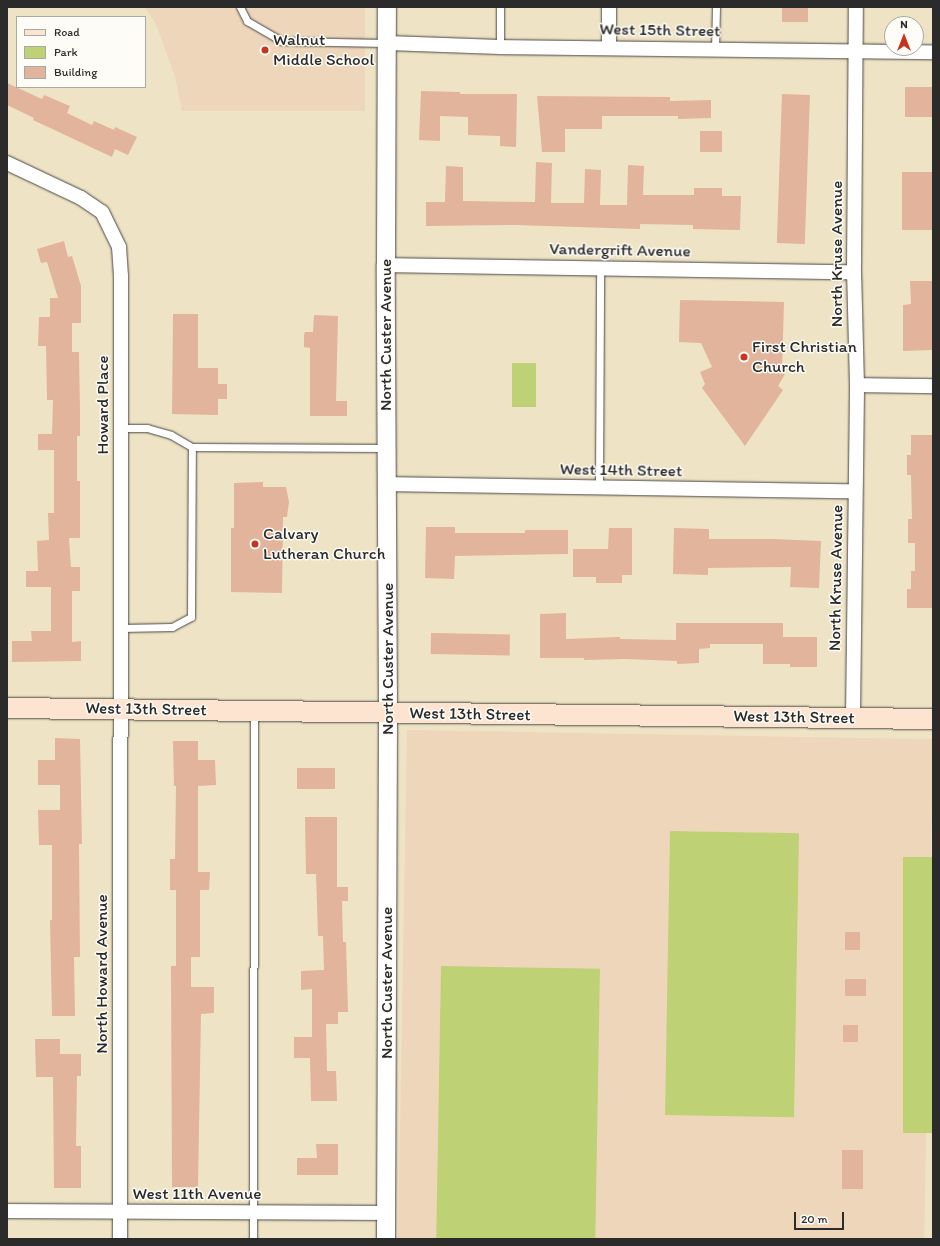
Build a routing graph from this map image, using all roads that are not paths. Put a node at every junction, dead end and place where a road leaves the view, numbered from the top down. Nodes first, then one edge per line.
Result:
1 (240, 7) edge
2 (387, 7) edge
3 (500, 7) edge
4 (609, 7) edge
5 (716, 7) edge
6 (856, 7) edge
7 (387, 43) junction
8 (500, 47) junction
9 (609, 47) junction
10 (715, 49) junction
11 (856, 51) junction
12 (933, 52) edge
13 (7, 163) edge
14 (386, 265) junction
15 (600, 268) junction
16 (854, 272) junction
17 (857, 385) junction
18 (933, 386) edge
19 (121, 428) junction
20 (192, 447) junction
21 (387, 448) junction
22 (387, 484) junction
23 (599, 487) junction
24 (855, 491) junction
25 (121, 628) junction
26 (7, 708) edge
27 (121, 709) junction
28 (254, 711) junction
29 (388, 713) junction
30 (853, 717) junction
31 (933, 719) edge
32 (7, 1211) edge
33 (120, 1212) junction
34 (253, 1212) junction
35 (386, 1213) junction
36 (120, 1239) edge
37 (253, 1239) edge
38 (386, 1239) edge

1 - 7 lane
2 - 7 street, North Custer Avenue
3 - 8 lane
4 - 9 street
5 - 10 lane
6 - 11 street, North Kruse Avenue
7 - 8 street, West 15th Street
7 - 14 street, North Custer Avenue
8 - 9 street, West 15th Street
9 - 10 street, West 15th Street
10 - 11 street, West 15th Street
11 - 12 street, West 15th Street
11 - 16 street, North Kruse Avenue
13 - 19 street, Howard Place
14 - 15 street, Vandergrift Avenue
14 - 21 street, North Custer Avenue
15 - 16 street, Vandergrift Avenue
15 - 23 lane
16 - 17 street, North Kruse Avenue
17 - 18 street
17 - 24 street, North Kruse Avenue
19 - 20 lane
19 - 25 street, Howard Place
20 - 21 lane
20 - 25 lane
21 - 22 street, North Custer Avenue
22 - 23 street, West 14th Street
22 - 29 street, North Custer Avenue
23 - 24 street, West 14th Street
24 - 30 street, North Kruse Avenue
25 - 27 street, Howard Place
26 - 27 main road, West 13th Street
27 - 28 main road, West 13th Street
27 - 33 street, North Howard Avenue
28 - 29 main road, West 13th Street
28 - 34 lane
29 - 30 main road, West 13th Street
29 - 35 street, North Custer Avenue
30 - 31 main road, West 13th Street
32 - 33 street, West 11th Avenue
33 - 34 street, West 11th Avenue
33 - 36 street, North Howard Avenue
34 - 35 street, West 11th Avenue
34 - 37 lane
35 - 38 street, North Custer Avenue

